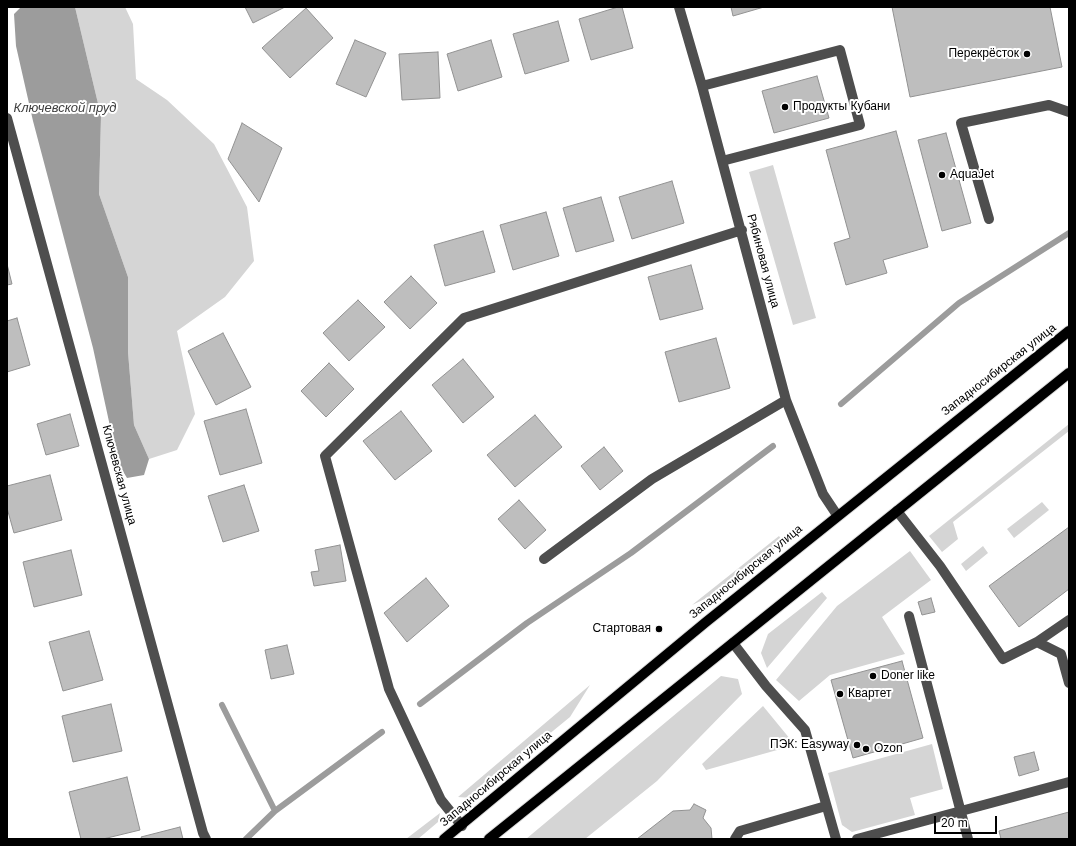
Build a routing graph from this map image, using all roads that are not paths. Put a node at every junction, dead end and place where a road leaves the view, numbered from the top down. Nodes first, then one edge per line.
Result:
1 (679, 7) edge
2 (702, 86) junction
3 (1069, 112) edge
4 (7, 118) edge
5 (722, 161) junction
6 (989, 218) dead end
7 (742, 230) junction
8 (1069, 331) edge
9 (1069, 373) edge
10 (786, 400) junction
11 (897, 511) junction
12 (837, 515) junction
13 (544, 559) dead end
14 (909, 616) dead end
15 (1069, 620) edge
16 (1038, 642) junction
17 (734, 644) junction
18 (1069, 683) edge
19 (1069, 782) edge
20 (826, 806) junction
21 (961, 811) junction
22 (462, 826) junction
23 (206, 839) edge
24 (444, 839) edge
25 (489, 839) edge
26 (735, 839) edge
27 (836, 839) edge
28 (857, 839) edge
29 (968, 839) edge

1 - 2 street, Рябиновая улица
2 - 5 street, Рябиновая улица
2 - 5 street
3 - 6 street
4 - 23 street, Ключевская улица
5 - 7 street, Рябиновая улица
7 - 10 street, Рябиновая улица
7 - 22 street
8 - 12 main road, Западносибирская улица
9 - 11 main road
10 - 12 street, Рябиновая улица
10 - 13 street
11 - 16 street
11 - 17 main road
12 - 22 main road, Западносибирская улица
14 - 21 street
15 - 16 street
16 - 18 street
17 - 20 street
17 - 25 main road
19 - 21 street
20 - 26 street
20 - 27 street
21 - 28 street
21 - 29 street
22 - 24 main road, Западносибирская улица

